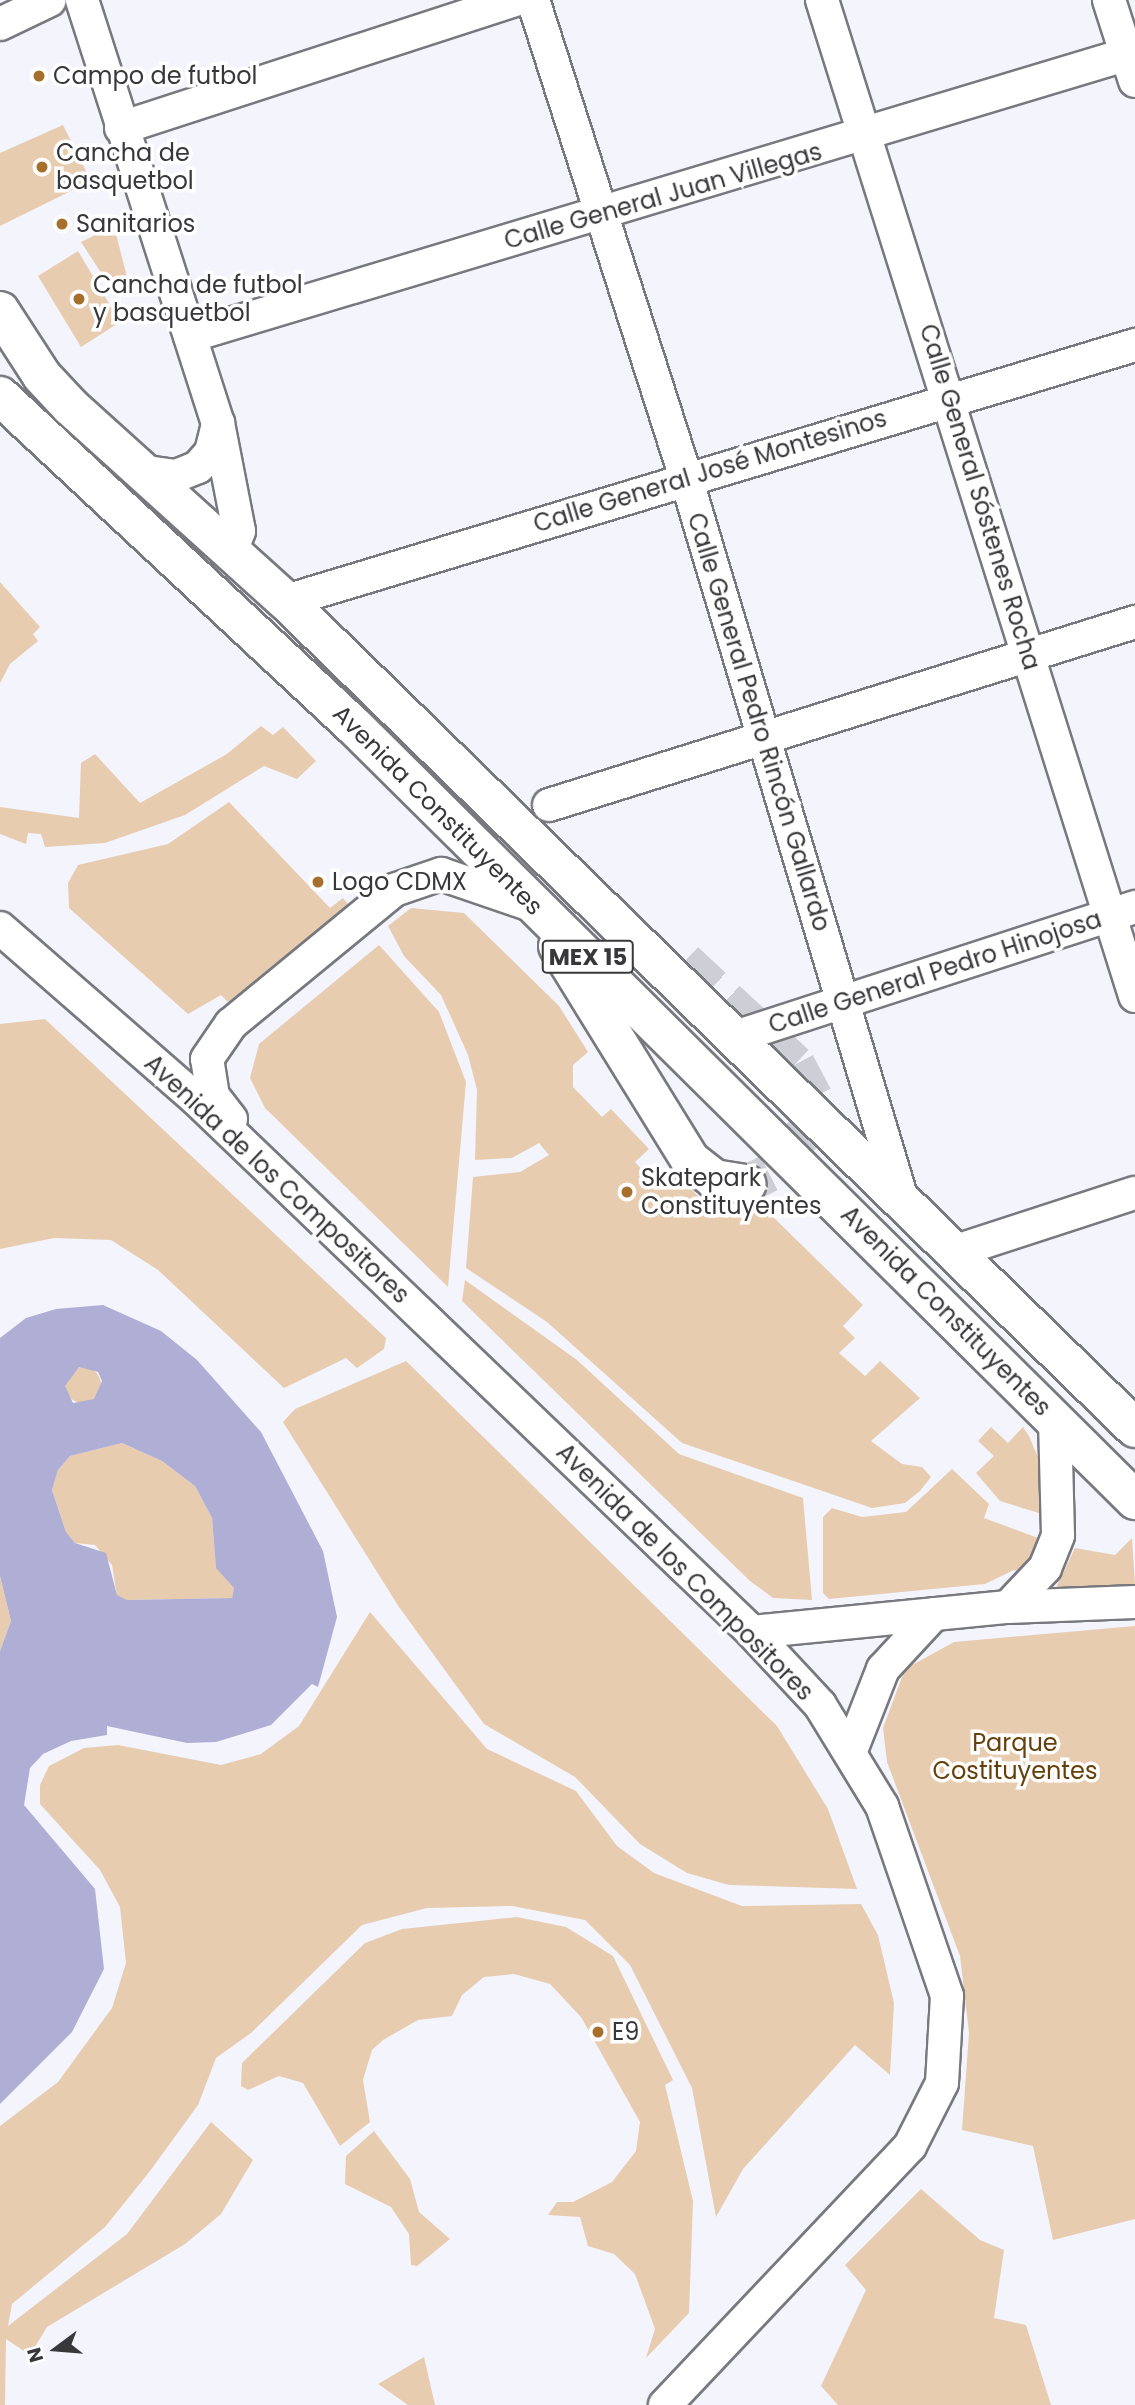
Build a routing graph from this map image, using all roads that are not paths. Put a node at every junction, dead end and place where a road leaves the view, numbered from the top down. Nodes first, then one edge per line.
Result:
1 (50, 0) edge
2 (82, 0) edge
3 (516, 0) edge
4 (533, 0) edge
5 (822, 0) edge
6 (1109, 0) edge
7 (0, 24) edge
8 (1132, 63) edge
9 (121, 128) junction
10 (865, 136) junction
11 (603, 214) junction
12 (0, 292) edge
13 (0, 311) edge
14 (190, 336) junction
15 (1135, 345) edge
16 (0, 396) edge
17 (949, 398) junction
18 (71, 407) junction
19 (218, 423) junction
20 (140, 471) junction
21 (686, 478) junction
22 (231, 552) junction
23 (286, 601) junction
24 (1135, 622) edge
25 (1029, 654) junction
26 (764, 738) junction
27 (443, 752) junction
28 (549, 805) dead end
29 (537, 908) junction
30 (1122, 911) edge
31 (0, 928) edge
32 (685, 961) tunnel mouth
33 (1135, 996) edge
34 (842, 1002) junction
35 (735, 1037) junction
36 (268, 1168) junction
37 (747, 1184) tunnel mouth
38 (1135, 1193) edge
39 (904, 1205) junction
40 (953, 1252) junction
41 (1055, 1422) junction
42 (1135, 1428) edge
43 (1135, 1500) edge
44 (1135, 1602) edge
45 (1008, 1607) junction
46 (934, 1614) junction
47 (752, 1632) junction
48 (852, 1748) junction
49 (665, 2405) edge

1 - 7 street
2 - 9 street
3 - 9 street
4 - 11 street, Calle General Pedro Rincón Gallardo
5 - 10 street, Calle General Sóstenes Rocha
6 - 8 street
8 - 10 street, Calle General Juan Villegas
9 - 14 street
10 - 11 street, Calle General Juan Villegas
10 - 17 street, Calle General Sóstenes Rocha
11 - 14 street, Calle General Juan Villegas
11 - 21 street, Calle General Pedro Rincón Gallardo
12 - 18 highway
13 - 18 highway, Avenida Constituyentes / MEX 15
14 - 19 street
15 - 17 street, Calle General José Montesinos
16 - 29 highway, Avenida Constituyentes / MEX 15
17 - 21 street, Calle General José Montesinos
17 - 25 street, Calle General Sóstenes Rocha
18 - 20 highway, Avenida Constituyentes / MEX 15
19 - 20 street
19 - 22 street
20 - 22 highway, Avenida Constituyentes / MEX 15
21 - 23 street, Calle General José Montesinos
21 - 26 street, Calle General Pedro Rincón Gallardo
22 - 23 highway, Avenida Constituyentes / MEX 15
23 - 27 highway, Avenida Constituyentes / MEX 15
24 - 25 street
25 - 26 street
25 - 30 street, Calle General Sóstenes Rocha
26 - 28 street
26 - 34 street, Calle General Pedro Rincón Gallardo
27 - 32 highway
27 - 35 highway, Avenida Constituyentes / MEX 15
29 - 36 street
29 - 37 highway
29 - 41 highway, Avenida Constituyentes / MEX 15
30 - 33 street, Calle General Sóstenes Rocha
30 - 34 street, Calle General Pedro Hinojosa
31 - 36 street, Avenida de los Compositores
34 - 35 street, Calle General Pedro Hinojosa
34 - 39 street, Calle General Pedro Rincón Gallardo
35 - 39 highway, Avenida Constituyentes / MEX 15
36 - 47 street, Avenida de los Compositores
38 - 40 street
39 - 40 highway, Avenida Constituyentes / MEX 15
40 - 42 highway, Avenida Constituyentes / MEX 15
41 - 43 highway, Avenida Constituyentes / MEX 15
41 - 45 street
44 - 45 street
45 - 46 street
46 - 47 street
46 - 48 street
47 - 48 street, Avenida de los Compositores
48 - 49 street, Avenida de los Compositores

